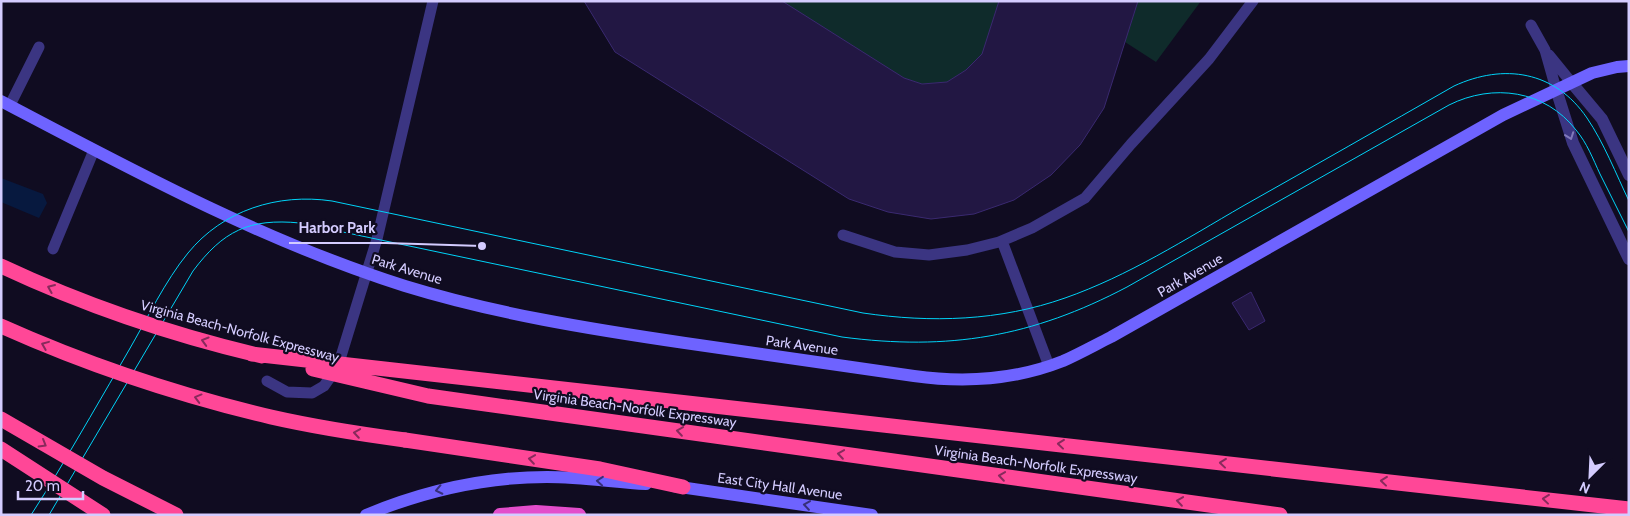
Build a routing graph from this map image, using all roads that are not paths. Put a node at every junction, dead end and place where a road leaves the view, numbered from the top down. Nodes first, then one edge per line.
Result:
1 (433, 1) edge
2 (1253, 1) edge
3 (1531, 25) dead end
4 (39, 47) dead end
5 (1545, 50) junction
6 (1629, 66) edge
7 (1571, 82) junction
8 (1556, 89) junction
9 (5, 103) edge
10 (94, 150) junction
11 (1629, 175) edge
12 (842, 235) dead end
13 (1002, 242) junction
14 (53, 249) dead end
15 (1629, 260) edge
16 (1, 266) edge
17 (367, 273) junction
18 (1, 326) edge
19 (252, 354) junction
20 (1049, 366) junction
21 (267, 381) dead end
22 (1, 419) edge
23 (1, 448) edge
24 (683, 487) junction
25 (1629, 509) edge
26 (103, 515) edge
27 (176, 515) edge
28 (366, 515) edge
29 (500, 515) edge
30 (579, 515) edge
31 (872, 515) edge
32 (1280, 515) edge

1 - 17 lane
2 - 13 lane
3 - 5 lane
4 - 9 lane
5 - 7 lane
5 - 8 lane
6 - 7 main road, Park Avenue
7 - 8 main road, Park Avenue
7 - 11 street
8 -> 15 street
8 - 20 main road, Park Avenue
9 - 10 main road, Park Avenue
10 - 14 lane
10 - 17 main road, Park Avenue
12 - 13 lane
13 - 20 lane
19 -> 16 highway, Virginia Beach-Norfolk Expressway, bridge
17 - 20 main road, Park Avenue
17 - 21 lane
24 -> 18 highway, bridge
25 -> 19 highway, bridge
32 -> 19 highway, Virginia Beach-Norfolk Expressway, bridge
22 -> 27 highway, bridge
23 - 26 highway, bridge
24 -> 28 main road, East City Hall Avenue
31 -> 24 main road, East City Hall Avenue
29 - 30 highway

